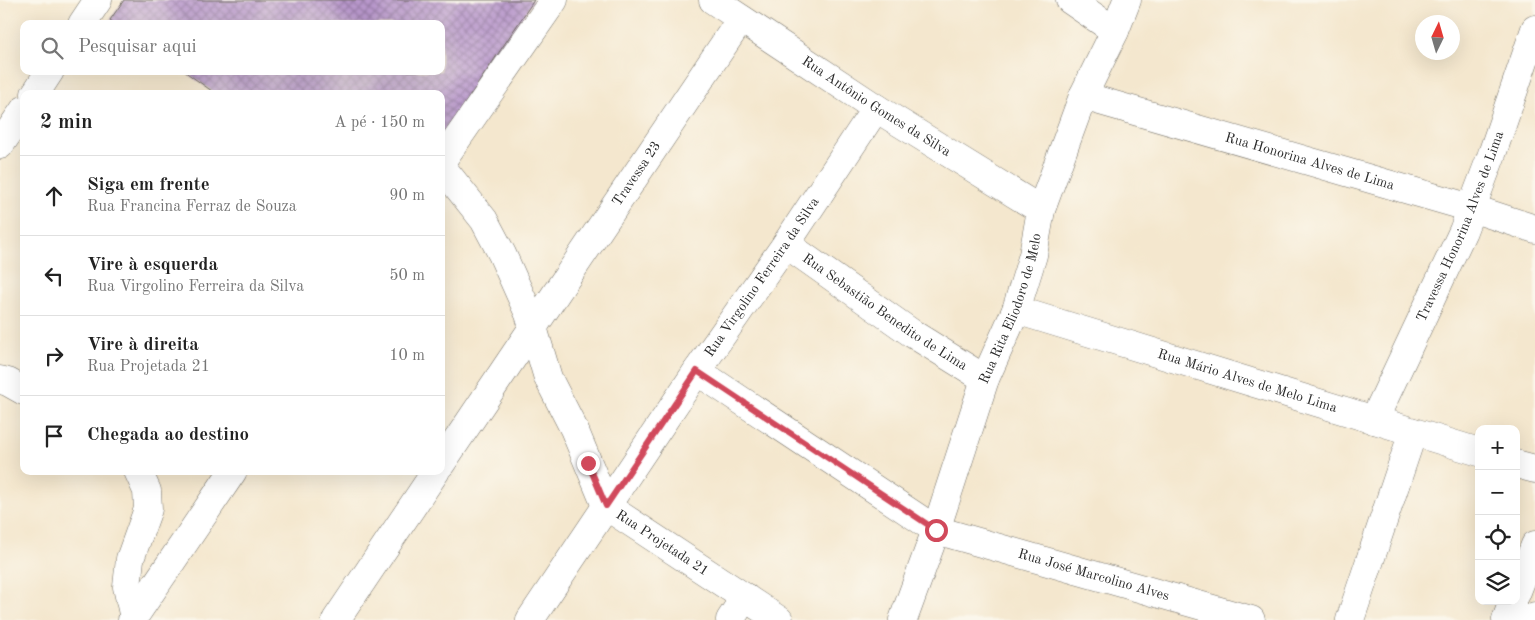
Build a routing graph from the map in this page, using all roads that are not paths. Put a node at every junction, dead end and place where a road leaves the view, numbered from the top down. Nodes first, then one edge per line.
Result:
1 (98, 0) edge
2 (554, 0) edge
3 (714, 0) edge
4 (1070, 0) edge
5 (1127, 0) edge
6 (742, 18) junction
7 (85, 20) edge
8 (1535, 29) edge
9 (1115, 31) junction
10 (47, 75) edge
11 (38, 90) edge
12 (1084, 96) junction
13 (876, 108) junction
14 (20, 116) edge
15 (0, 145) edge
16 (445, 156) edge
17 (445, 171) edge
18 (1471, 208) junction
19 (1041, 210) junction
20 (1535, 229) edge
21 (786, 244) junction
22 (1016, 310) junction
23 (532, 329) junction
24 (697, 371) junction
25 (985, 379) junction
26 (0, 380) edge
27 (20, 389) edge
28 (1374, 420) junction
29 (1414, 432) junction
30 (1475, 451) edge
31 (445, 458) edge
32 (1520, 465) edge
33 (1535, 469) edge
34 (140, 475) edge
35 (230, 475) edge
36 (433, 475) edge
37 (606, 506) junction
38 (936, 530) junction
39 (1535, 545) edge
40 (1520, 584) edge
41 (746, 597) junction
42 (1512, 605) edge
43 (1535, 616) edge
44 (133, 619) edge
45 (336, 620) edge
46 (530, 620) edge
47 (730, 620) edge
48 (779, 620) edge
49 (903, 620) edge
50 (1251, 620) edge
51 (1350, 620) edge
52 (1506, 620) edge
53 (1534, 620) edge

1 - 7 street
2 - 16 street
3 - 6 street, Rua Antônio Gomes da Silva
4 - 9 street
5 - 9 street, Rua Rita Eliodoro de Melo
6 - 13 street, Rua Antônio Gomes da Silva
6 - 23 street, Travessa 23
8 - 18 street, Travessa Honorina Alves de Lima
9 - 12 street, Rua Rita Eliodoro de Melo
10 - 11 street
12 - 18 street, Rua Honorina Alves de Lima
12 - 19 street, Rua Rita Eliodoro de Melo
13 - 19 street, Rua Antônio Gomes da Silva
13 - 21 street, Rua Virgolino Ferreira da Silva
14 - 15 street
17 - 23 street, Rua Projetada 21
18 - 20 street, Rua Honorina Alves de Lima
18 - 28 street, Travessa Honorina Alves de Lima
19 - 22 street, Rua Rita Eliodoro de Melo
21 - 24 street, Rua Virgolino Ferreira da Silva
21 - 25 street, Rua Sebastião Benedito de Lima
22 - 25 street, Rua Rita Eliodoro de Melo
22 - 28 street, Rua Mário Alves de Melo Lima
23 - 31 street, Travessa 23
23 - 37 street, Rua Projetada 21
24 - 37 street, Rua Virgolino Ferreira da Silva
24 - 38 street, Rua José Marcolino Alves
25 - 38 street, Rua Rita Eliodoro de Melo
26 - 27 street
28 - 29 street, Rua Mário Alves de Melo Lima
29 - 30 street, Rua Mário Alves de Melo Lima
29 - 51 street
32 - 33 street
34 - 44 street
35 - 44 street
36 - 45 street
37 - 41 street, Rua Projetada 21
37 - 46 street, Rua Virgolino Ferreira da Silva
38 - 49 street, Rua Rita Eliodoro de Melo
38 - 50 street, Rua José Marcolino Alves
39 - 40 street
41 - 47 street
41 - 48 street, Rua Projetada 21
42 - 52 street
43 - 53 street

